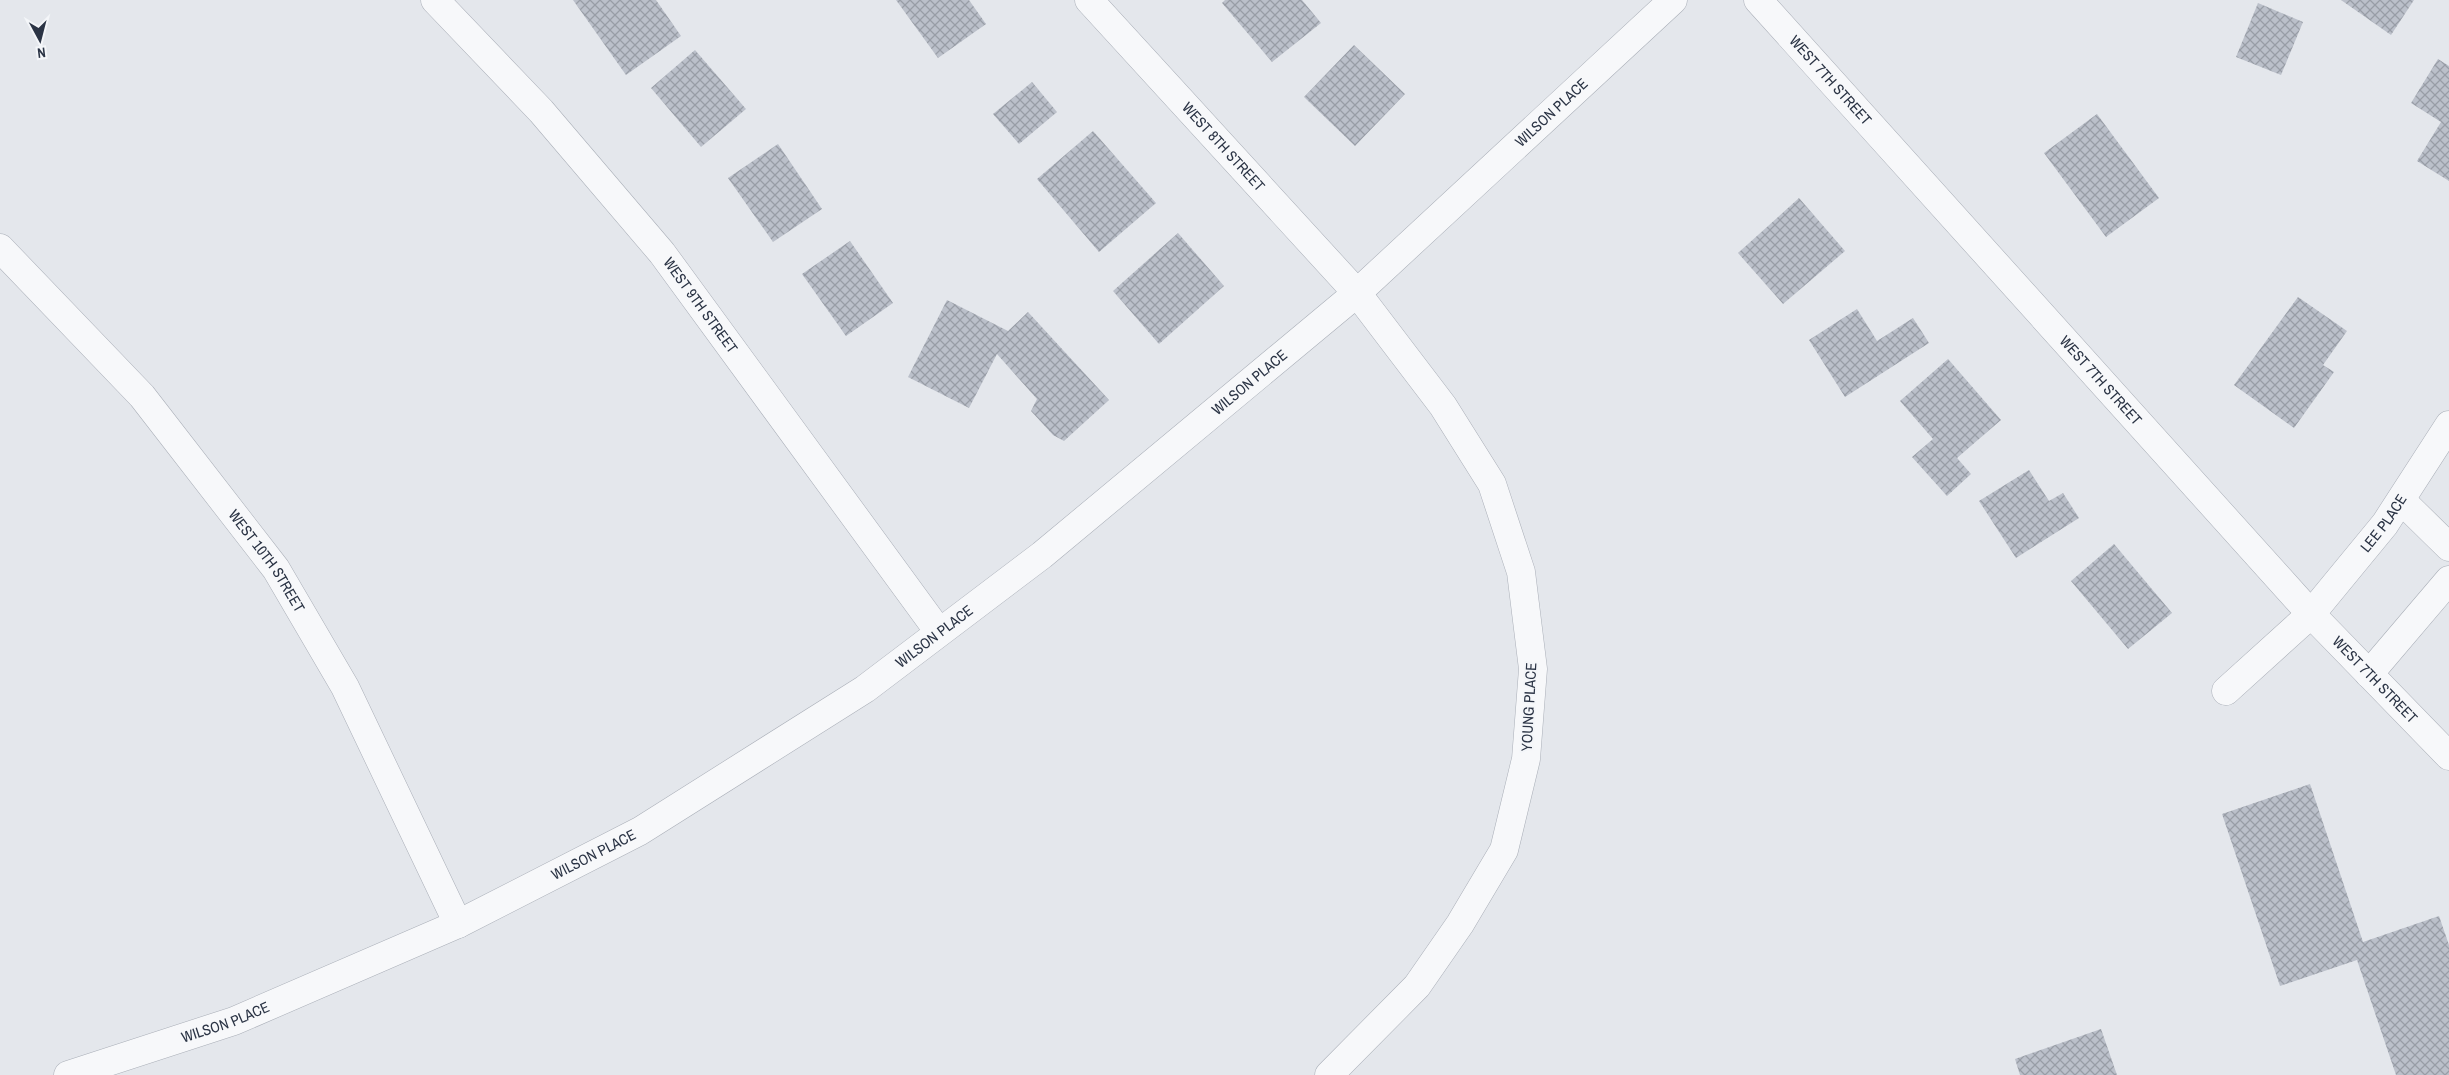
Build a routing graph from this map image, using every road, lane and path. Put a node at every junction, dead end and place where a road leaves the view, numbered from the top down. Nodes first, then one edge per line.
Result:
1 (435, 0) edge
2 (1089, 0) edge
3 (1673, 0) edge
4 (1758, 0) edge
5 (0, 248) edge
6 (1357, 293) junction
7 (2449, 425) edge
8 (2401, 500) junction
9 (2449, 547) edge
10 (2449, 580) edge
11 (2310, 614) junction
12 (939, 632) junction
13 (2369, 674) junction
14 (2226, 691) dead end
15 (2449, 756) edge
16 (458, 924) junction
17 (68, 1075) edge
18 (1329, 1075) edge

1 - 12 street, WEST 9TH STREET
2 - 6 street, WEST 8TH STREET
3 - 6 street, WILSON PLACE
4 - 11 street, WEST 7TH STREET
5 - 16 street, WEST 10TH STREET
6 - 12 street, WILSON PLACE
6 - 18 street, YOUNG PLACE
7 - 8 street, LEE PLACE
8 - 9 street
8 - 11 street, LEE PLACE
10 - 13 street
11 - 13 street, WEST 7TH STREET
11 - 14 street, LEE PLACE
12 - 16 street, WILSON PLACE
13 - 15 street, WEST 7TH STREET
16 - 17 street, WILSON PLACE

